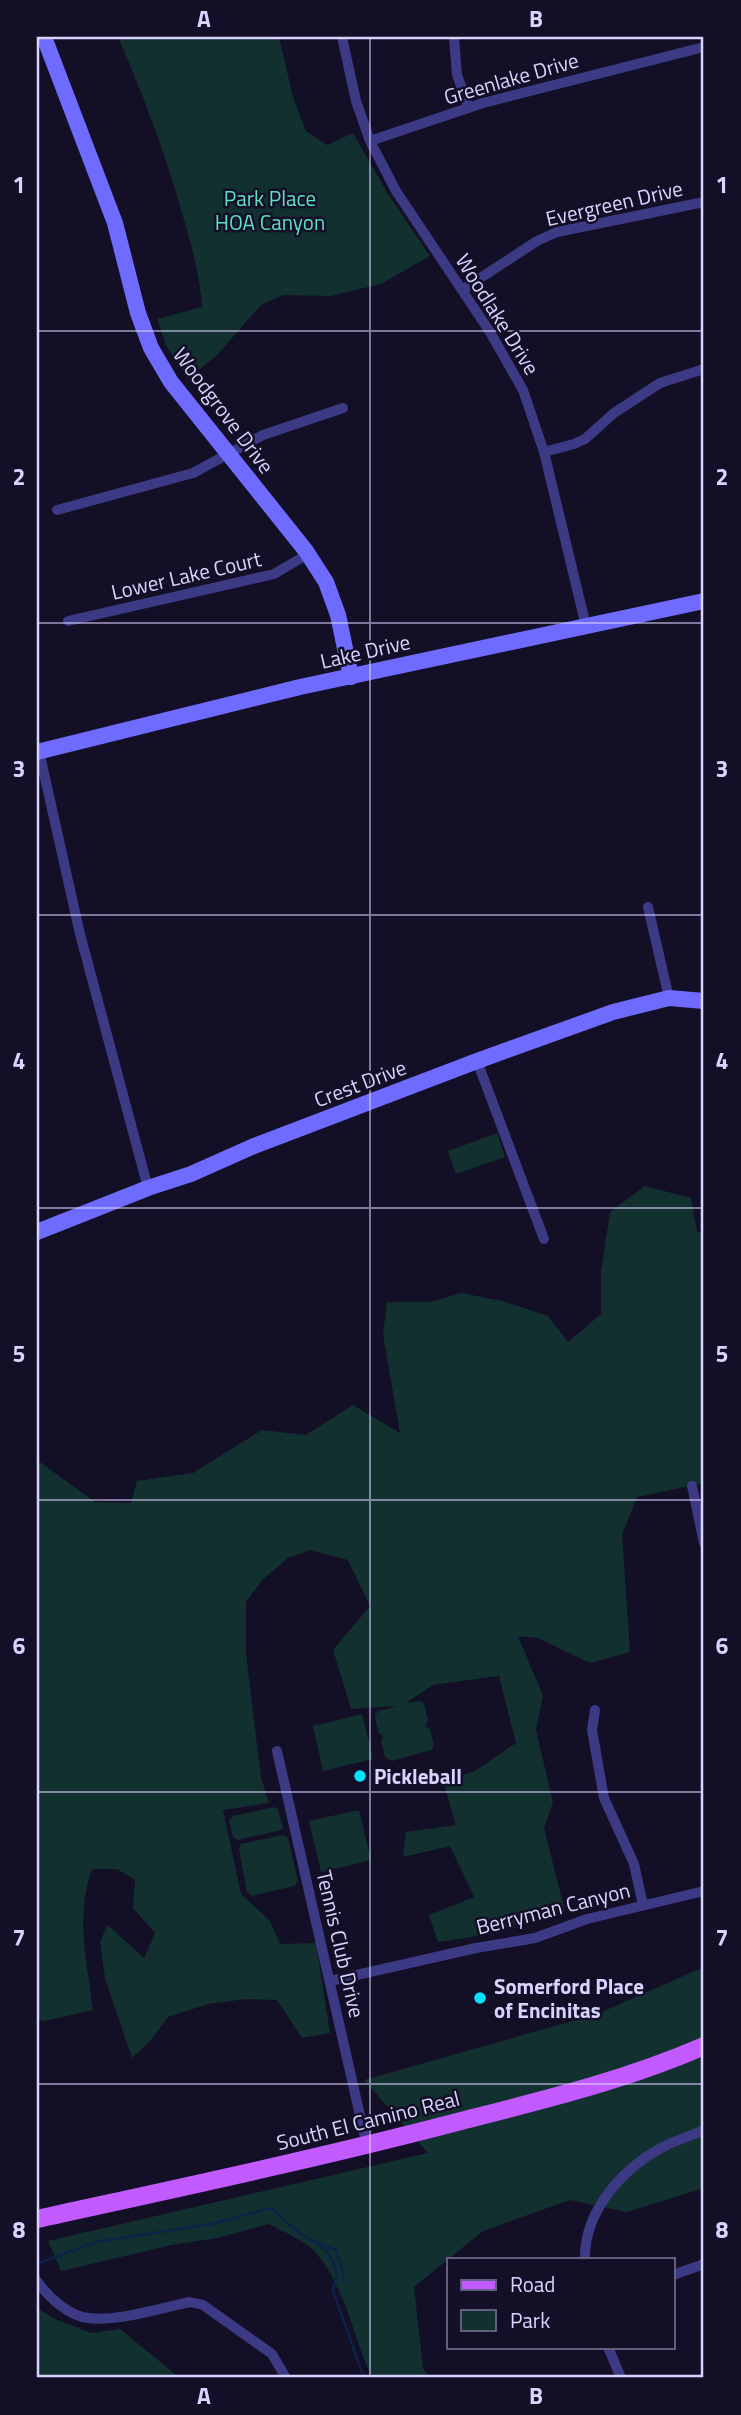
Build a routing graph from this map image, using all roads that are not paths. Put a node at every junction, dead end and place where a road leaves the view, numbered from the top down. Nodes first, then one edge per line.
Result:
1 (44, 37) edge
2 (342, 37) edge
3 (454, 37) edge
4 (704, 47) edge
5 (469, 108) junction
6 (370, 141) junction
7 (704, 202) edge
8 (463, 290) junction
9 (704, 369) edge
10 (343, 408) dead end
11 (544, 452) junction
12 (229, 453) junction
13 (57, 510) dead end
14 (308, 554) junction
15 (704, 601) edge
16 (68, 621) dead end
17 (586, 626) junction
18 (351, 677) junction
19 (38, 752) edge
20 (648, 907) dead end
21 (669, 998) junction
22 (704, 1001) edge
23 (477, 1061) junction
24 (148, 1188) junction
25 (37, 1232) edge
26 (544, 1239) dead end
27 (692, 1486) dead end
28 (704, 1543) edge
29 (595, 1710) dead end
30 (277, 1751) dead end
31 (704, 1892) edge
32 (643, 1905) junction
33 (330, 1981) junction
34 (704, 2046) edge
35 (704, 2130) edge
36 (367, 2146) junction
37 (37, 2219) edge
38 (585, 2258) edge
39 (704, 2264) edge
40 (674, 2275) edge
41 (37, 2281) edge
42 (608, 2348) edge
43 (286, 2378) edge
44 (621, 2378) edge

1 - 12 street, Woodgrove Drive
2 - 6 street, Woodlake Drive
3 - 5 street
4 - 5 street, Greenlake Drive
5 - 6 street, Greenlake Drive
6 - 8 street, Woodlake Drive
7 - 8 street, Evergreen Drive
8 - 11 street, Woodlake Drive
9 - 11 street
10 - 12 street
11 - 17 street, Woodlake Drive
12 - 13 street
12 - 14 street, Woodgrove Drive
14 - 16 street, Lower Lake Court
14 - 18 street, Woodgrove Drive
15 - 17 street, Lake Drive
17 - 18 street, Lake Drive
18 - 19 street, Lake Drive
19 - 24 street
20 - 21 street
21 - 22 street, Crest Drive
21 - 23 street, Crest Drive
23 - 24 street, Crest Drive
23 - 26 street
24 - 25 street, Crest Drive
27 - 28 street
29 - 32 street
30 - 33 street, Tennis Club Drive
31 - 32 street, Berryman Canyon
32 - 33 street, Berryman Canyon
33 - 36 street, Tennis Club Drive
34 - 36 main road, South El Camino Real
35 - 38 street
36 - 37 main road, South El Camino Real
39 - 40 street
41 - 43 street
42 - 44 street

